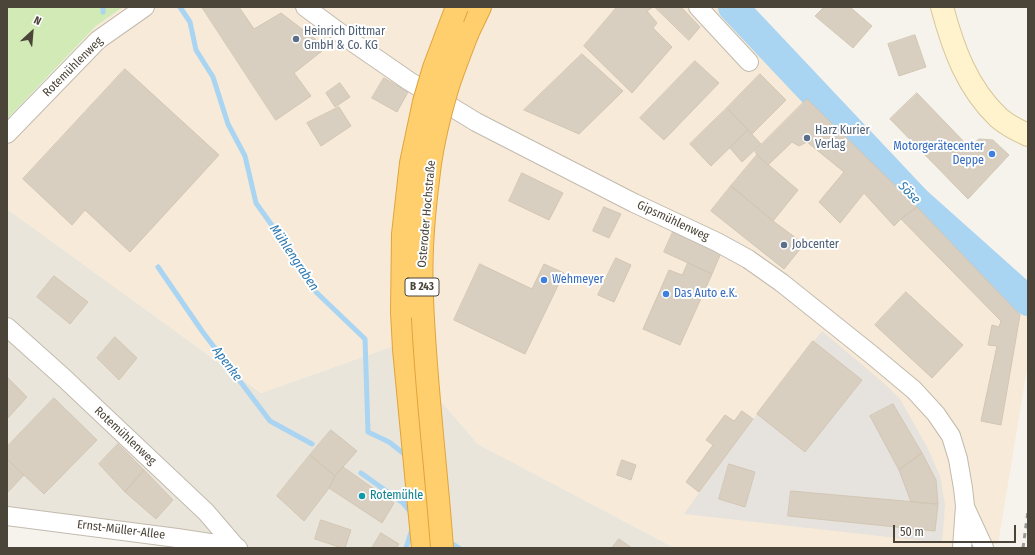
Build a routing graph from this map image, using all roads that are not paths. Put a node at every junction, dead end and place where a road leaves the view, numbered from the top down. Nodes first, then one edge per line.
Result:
1 (144, 7) edge
2 (305, 7) edge
3 (457, 7) edge
4 (480, 7) edge
5 (698, 7) edge
6 (942, 7) edge
7 (749, 62) dead end
8 (7, 134) edge
9 (1028, 135) edge
10 (7, 327) edge
11 (965, 506) junction
12 (10, 520) edge
13 (177, 543) edge
14 (237, 548) edge
15 (423, 548) edge
16 (442, 548) edge
17 (962, 548) edge
18 (984, 548) edge

1 - 8 street, Rotemühlenweg
2 - 11 street, Gipsmühlenweg
3 - 15 highway, Osteroder Hochstraße / B 243, bridge
4 - 16 highway, Osteroder Hochstraße / B 243, bridge
5 - 7 street
6 - 9 main road
10 - 14 street, Rotemühlenweg
11 - 17 street, Gipsmühlenweg
11 - 18 street, Gipsmühlenweg
12 - 13 street, Ernst-Müller-Allee
13 - 14 street, Ernst-Müller-Allee

